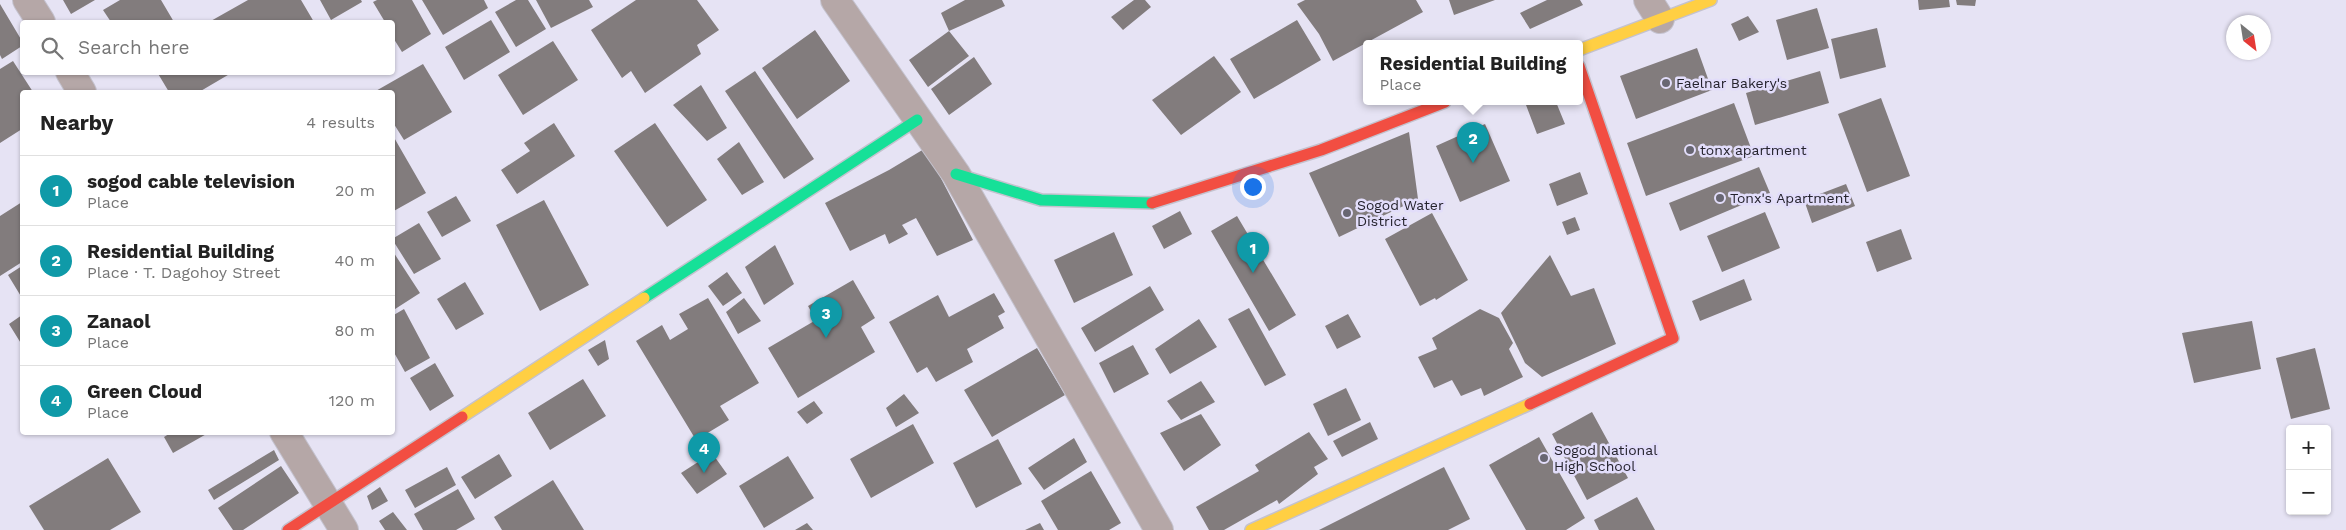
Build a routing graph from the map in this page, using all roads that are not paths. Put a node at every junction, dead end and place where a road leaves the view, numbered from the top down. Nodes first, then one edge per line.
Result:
1 (27, 0) edge
2 (835, 0) edge
3 (1712, 0) edge
4 (1654, 9) edge
5 (39, 20) edge
6 (1583, 48) edge
7 (72, 75) edge
8 (1583, 78) edge
9 (81, 90) edge
10 (1437, 105) edge
11 (917, 120) junction
12 (956, 174) junction
13 (286, 435) edge
14 (327, 505) junction
15 (288, 530) edge
16 (344, 530) edge
17 (1158, 530) edge
18 (1251, 530) edge

1 - 5 street
2 - 11 street
3 - 4 street
4 - 6 street
7 - 9 street
8 - 18 street
10 - 12 street
11 - 12 street
11 - 14 street
12 - 17 street
13 - 14 street
14 - 15 street
14 - 16 street

